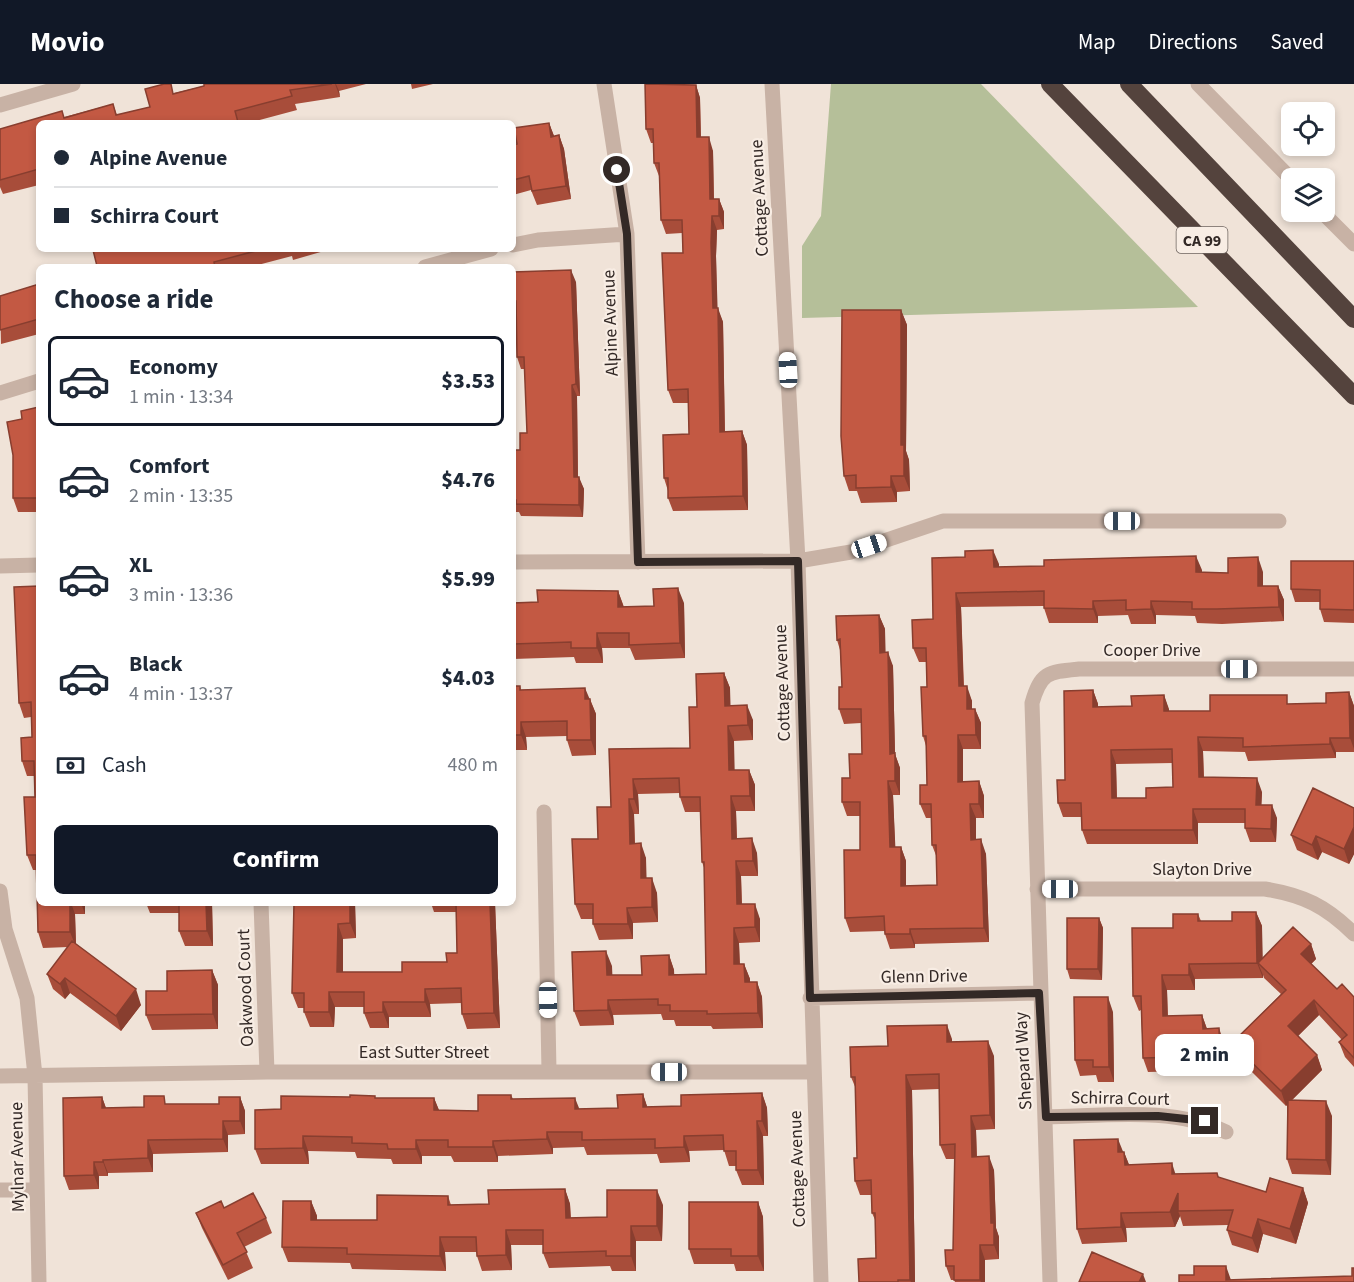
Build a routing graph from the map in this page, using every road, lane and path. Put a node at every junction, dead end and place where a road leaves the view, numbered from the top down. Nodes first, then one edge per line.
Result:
1 (73, 84) edge
2 (604, 84) edge
3 (772, 84) edge
4 (1050, 84) edge
5 (1129, 84) edge
6 (1198, 84) edge
7 (0, 105) edge
8 (1281, 169) edge
9 (1332, 222) edge
10 (627, 234) junction
11 (1354, 244) edge
12 (516, 245) edge
13 (480, 252) edge
14 (436, 264) edge
15 (1354, 319) edge
16 (36, 382) edge
17 (0, 393) edge
18 (1354, 396) edge
19 (1280, 521) dead end
20 (798, 561) junction
21 (516, 562) edge
22 (638, 562) junction
23 (36, 565) edge
24 (0, 566) edge
25 (1354, 669) edge
26 (1032, 731) joint
27 (544, 812) dead end
28 (1037, 889) junction
29 (0, 891) edge
30 (261, 906) edge
31 (1354, 934) edge
32 (1039, 993) junction
33 (810, 998) junction
34 (549, 1071) junction
35 (267, 1072) junction
36 (813, 1072) junction
37 (0, 1076) edge
38 (35, 1076) junction
39 (1046, 1117) junction
40 (1226, 1132) dead end
41 (0, 1190) edge
42 (37, 1190) junction
43 (39, 1282) edge
44 (821, 1282) edge
45 (1050, 1282) edge

1 - 7 street
2 - 10 street, Alpine Avenue
3 - 20 street, Cottage Avenue
4 - 18 highway, CA 99
5 - 15 highway
6 - 8 street
9 - 11 street
10 - 12 street
10 - 22 street, Alpine Avenue
13 - 14 street
16 - 17 street
19 - 20 street
20 - 22 street
20 - 33 street, Cottage Avenue
21 - 22 street
23 - 24 street
25 - 26 street, Cooper Drive
26 - 28 street, Shepard Way
27 - 34 street
28 - 31 street, Slayton Drive
28 - 32 street, Shepard Way
29 - 38 street, Mylnar Avenue
30 - 35 street, Oakwood Court
32 - 33 street, Glenn Drive
32 - 39 street, Shepard Way
33 - 36 street, Cottage Avenue
34 - 35 street, East Sutter Street
34 - 36 street, East Sutter Street
35 - 38 street, East Sutter Street
36 - 44 street, Cottage Avenue
37 - 38 street, East Sutter Street
38 - 42 street, Mylnar Avenue
39 - 40 street, Schirra Court
39 - 45 street, Shepard Way
41 - 42 street
42 - 43 street, Mylnar Avenue

